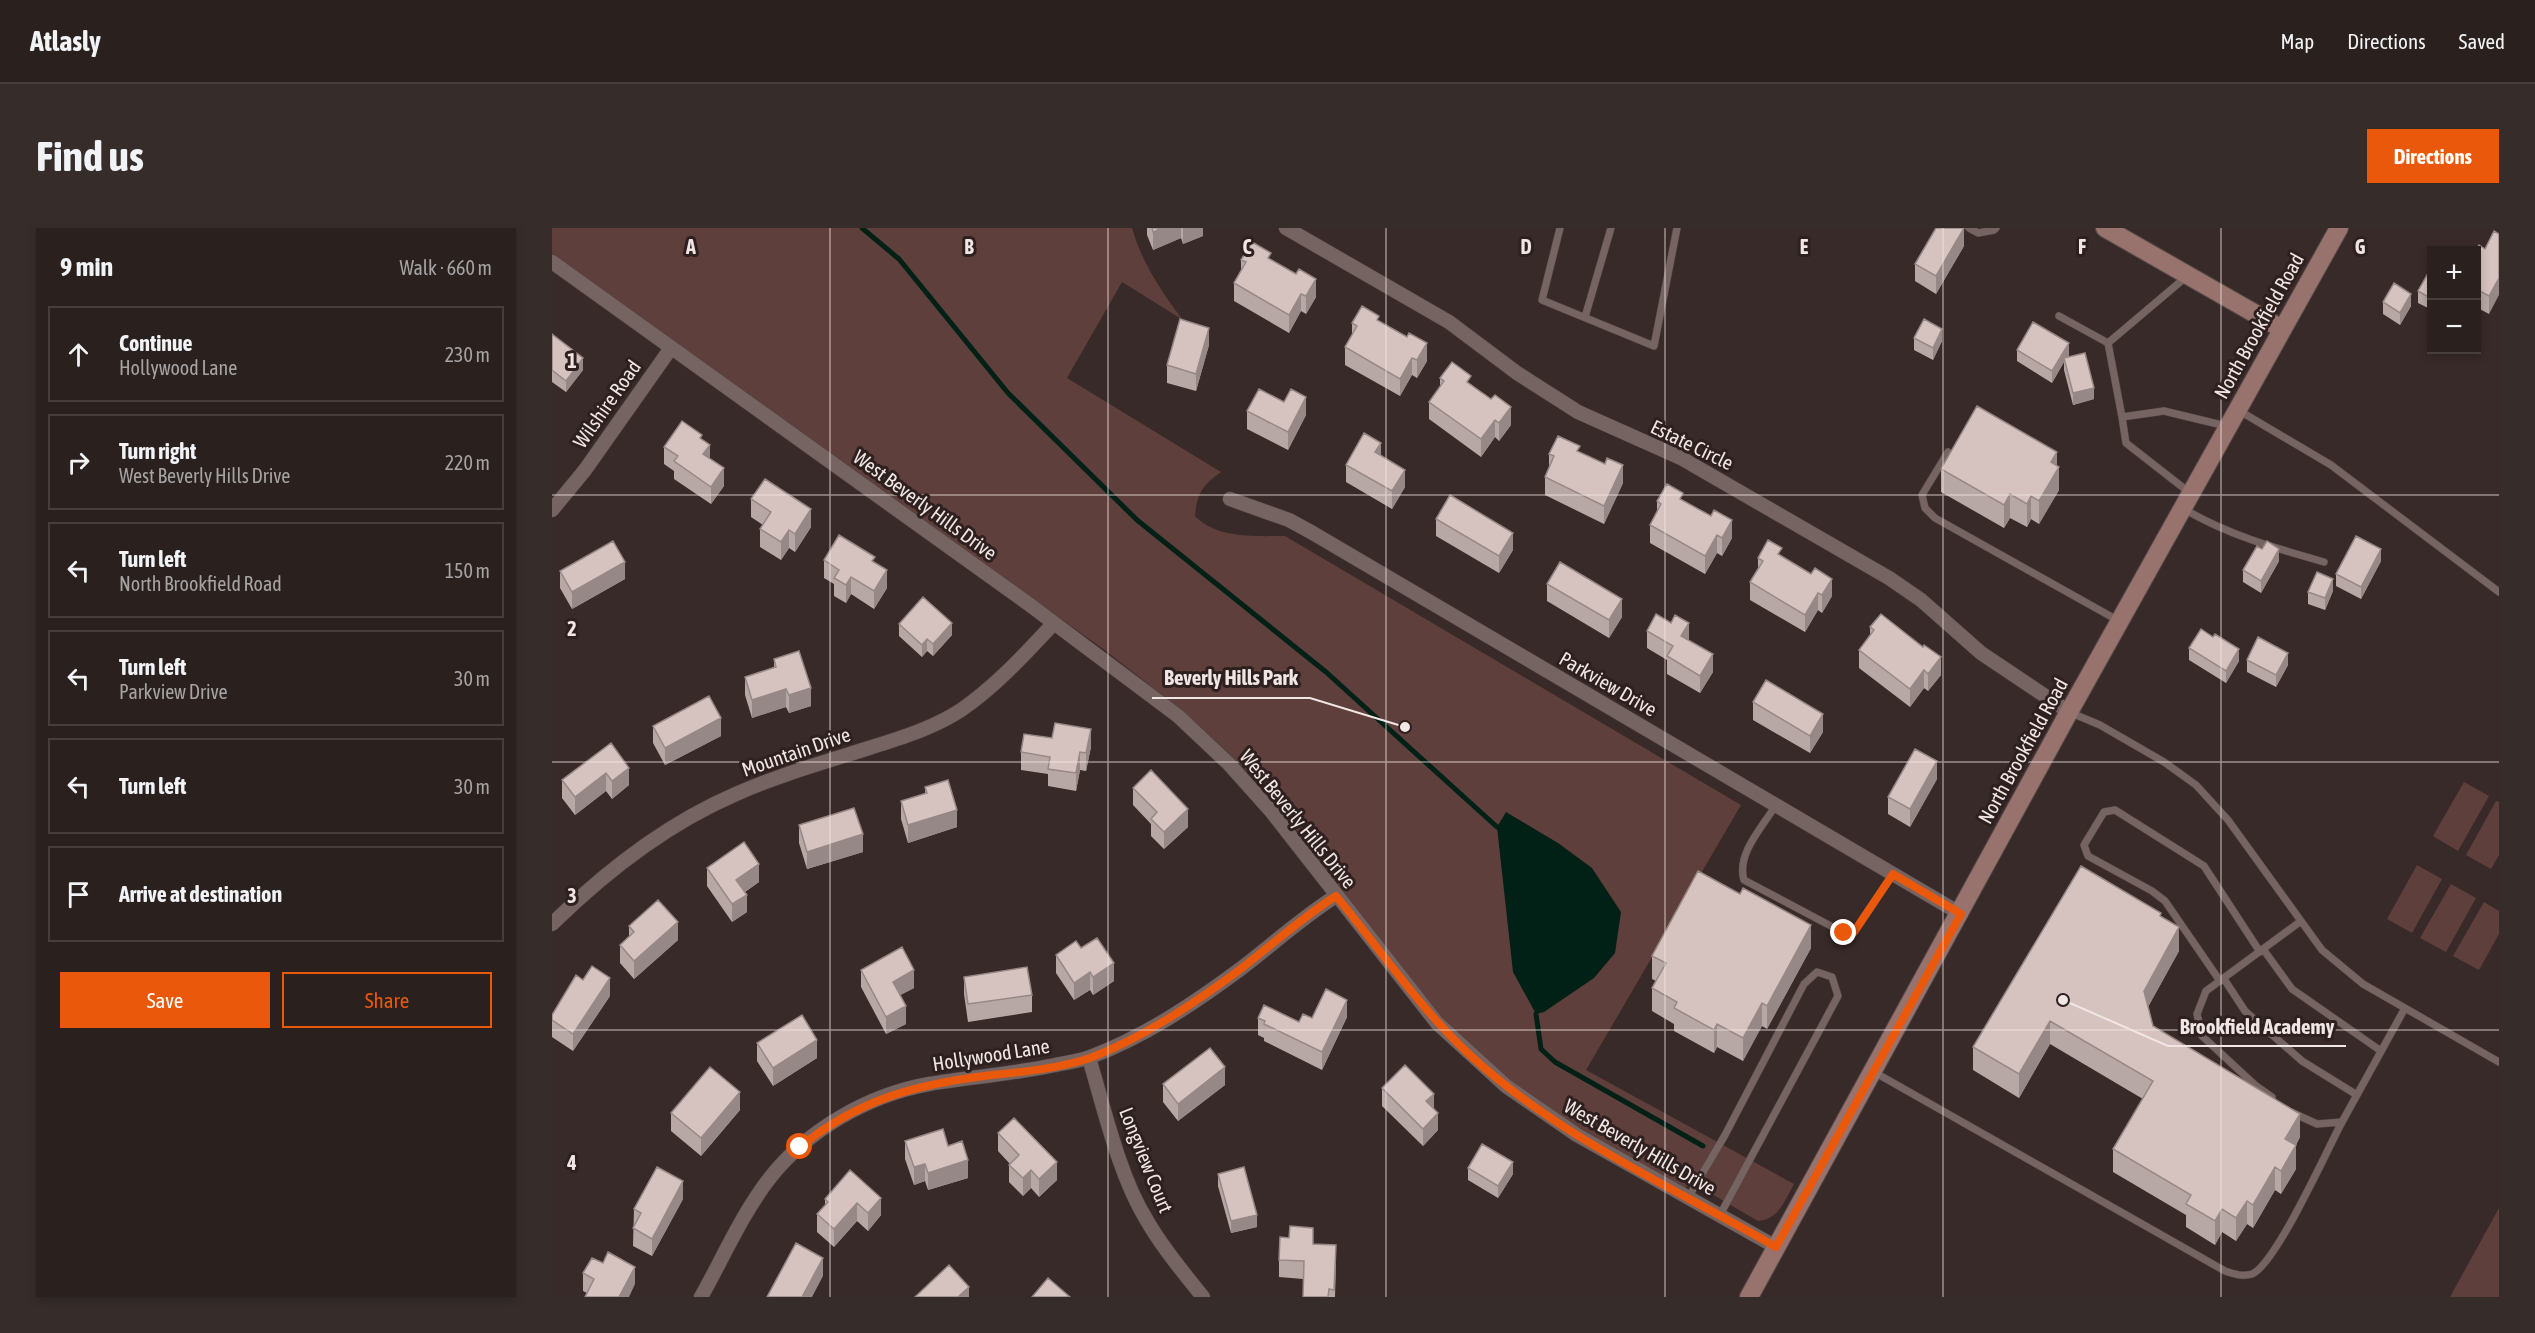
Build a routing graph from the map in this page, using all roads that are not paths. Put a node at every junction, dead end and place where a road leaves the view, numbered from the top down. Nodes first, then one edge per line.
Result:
1 (1287, 228) edge
2 (1560, 228) edge
3 (1611, 228) edge
4 (1677, 228) edge
5 (1969, 228) edge
6 (1996, 228) edge
7 (2105, 228) edge
8 (2339, 228) edge
9 (552, 262) edge
10 (2188, 275) junction
11 (2059, 316) dead end
12 (1584, 317) junction
13 (2282, 329) junction
14 (2108, 343) junction
15 (671, 348) junction
16 (2238, 410) junction
17 (2122, 417) junction
18 (2230, 427) junction
19 (1948, 452) edge
20 (1230, 499) dead end
21 (2188, 502) junction
22 (552, 510) edge
23 (2324, 562) dead end
24 (2499, 592) edge
25 (2121, 622) junction
26 (1054, 623) junction
27 (2069, 712) junction
28 (1776, 805) junction
29 (1893, 874) junction
30 (1336, 896) junction
31 (1961, 914) junction
32 (2301, 921) junction
33 (552, 924) edge
34 (2261, 951) junction
35 (2222, 980) junction
36 (2405, 1008) junction
37 (2381, 1051) junction
38 (1089, 1058) junction
39 (2499, 1062) edge
40 (1874, 1072) junction
41 (2357, 1095) junction
42 (2279, 1103) edge
43 (2287, 1108) edge
44 (2342, 1122) junction
45 (1688, 1198) junction
46 (1720, 1215) junction
47 (1776, 1247) junction
48 (701, 1297) edge
49 (1203, 1297) edge
50 (1749, 1297) edge

1 - 27 street, Estate Circle
2 - 12 lane
3 - 12 lane
4 - 12 lane
5 - 6 lane
7 - 10 street
8 - 13 street, North Brookfield Road
9 - 15 street, West Beverly Hills Drive
10 - 13 street
10 - 14 lane
11 - 14 lane
13 - 16 street, North Brookfield Road
14 - 17 lane
15 - 22 street, Wilshire Road
15 - 26 street, West Beverly Hills Drive
16 - 18 street, North Brookfield Road
16 - 24 lane
17 - 18 lane
17 - 21 lane
18 - 21 street, North Brookfield Road
19 - 25 lane
20 - 28 street, Parkview Drive
21 - 23 lane
21 - 25 street, North Brookfield Road
25 - 27 street, North Brookfield Road
26 - 30 street, West Beverly Hills Drive
26 - 33 street, Mountain Drive
27 - 31 street, North Brookfield Road
27 - 32 lane
28 - 29 street, Parkview Drive
28 - 29 lane
29 - 31 street, Parkview Drive
30 - 38 street, Hollywood Lane
30 - 45 street, West Beverly Hills Drive
31 - 40 street, North Brookfield Road
32 - 34 lane
32 - 36 lane
34 - 35 lane
34 - 35 lane
34 - 37 lane
35 - 41 lane
35 - 42 lane
36 - 37 lane
36 - 39 lane
37 - 41 lane
38 - 48 street, Hollywood Lane
38 - 49 street, Longview Court
40 - 44 lane
40 - 47 street, North Brookfield Road
41 - 44 lane
43 - 44 lane
45 - 46 street, West Beverly Hills Drive
45 - 46 lane
46 - 47 street, West Beverly Hills Drive
47 - 50 street, North Brookfield Road

